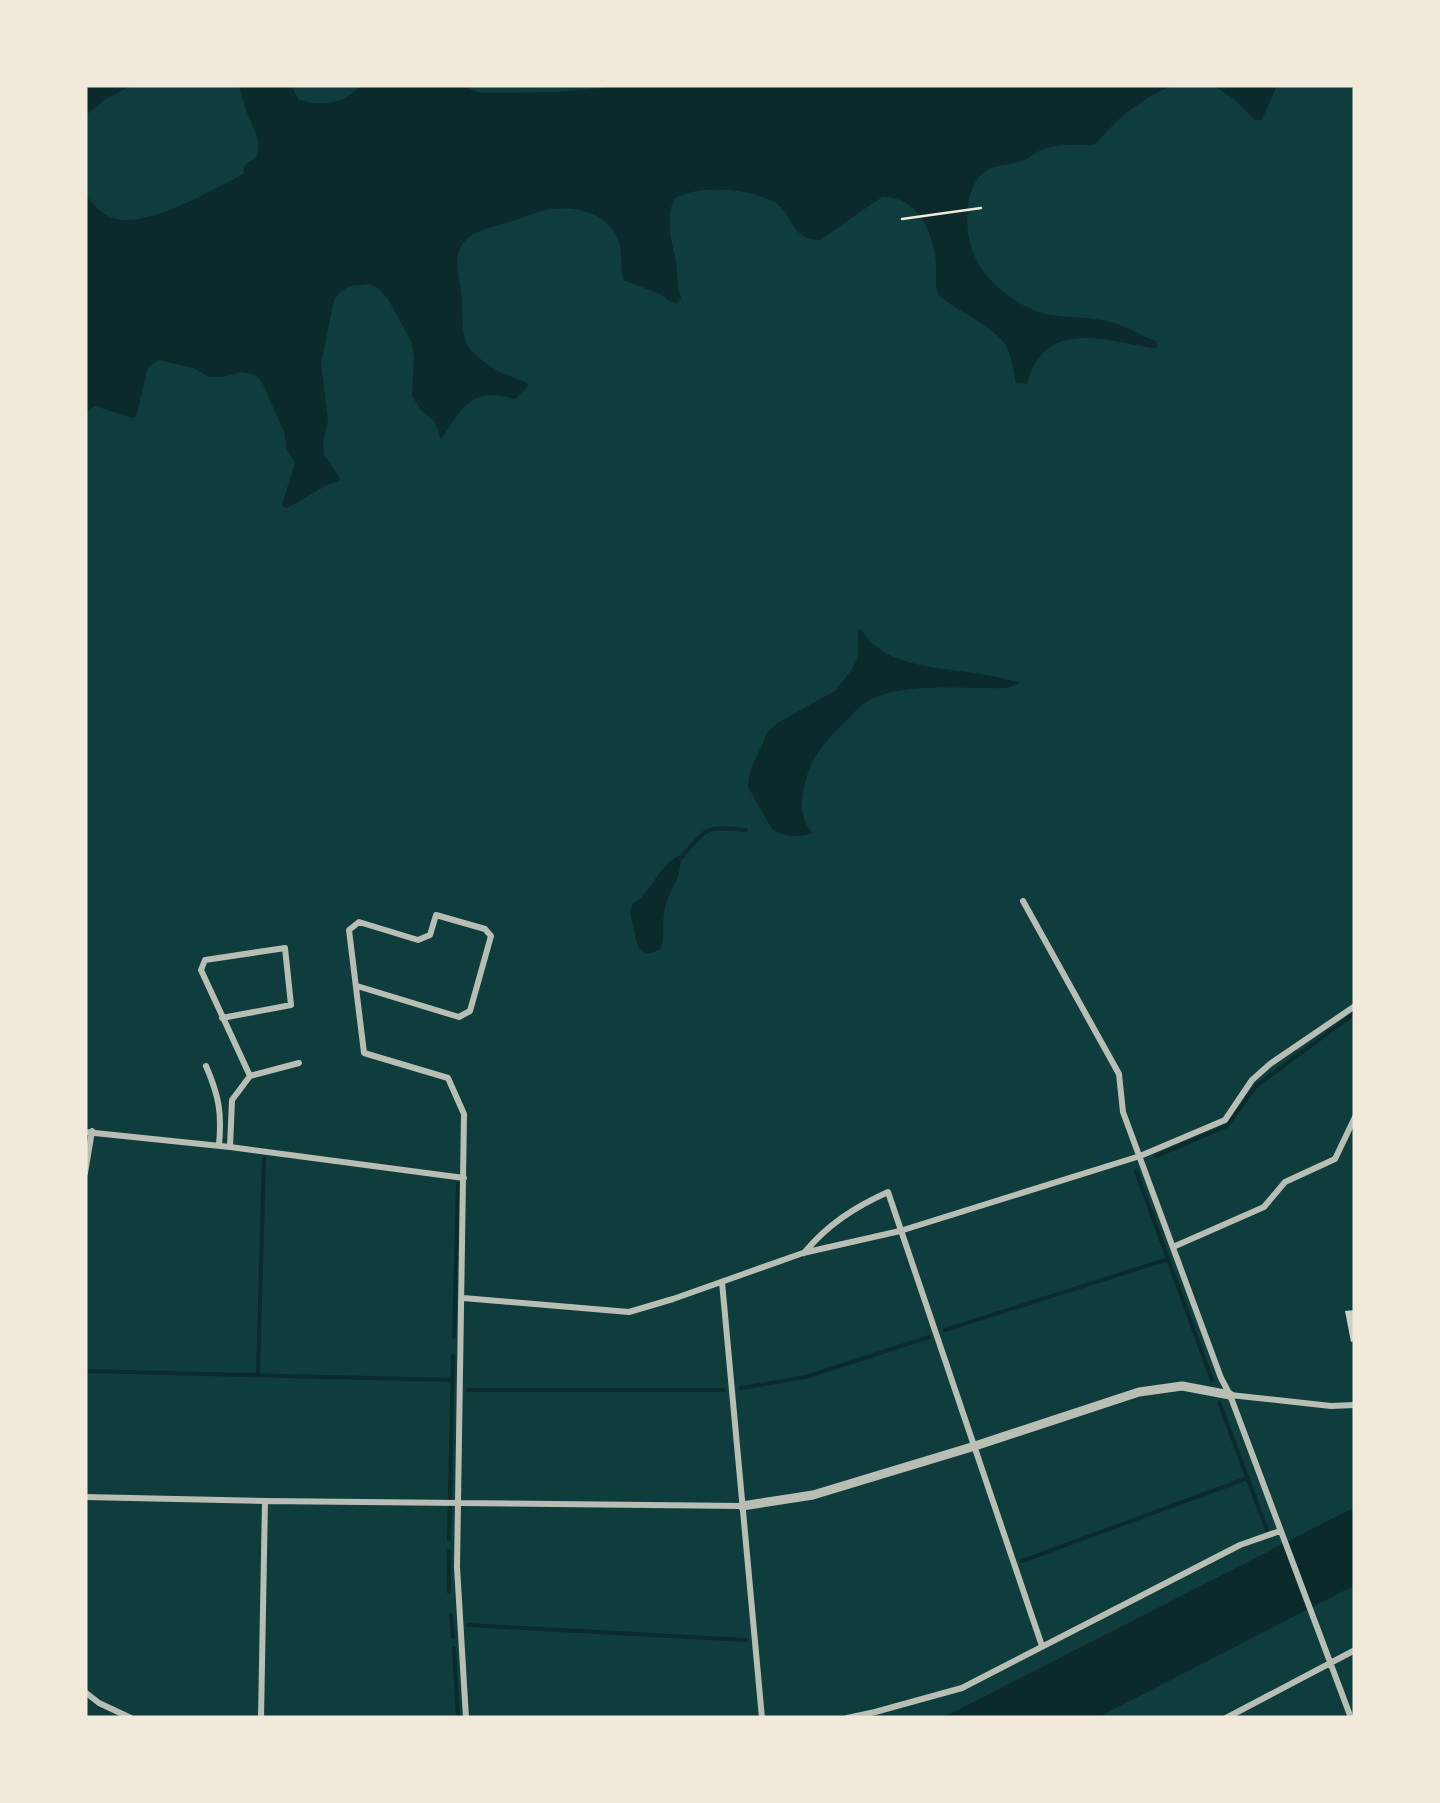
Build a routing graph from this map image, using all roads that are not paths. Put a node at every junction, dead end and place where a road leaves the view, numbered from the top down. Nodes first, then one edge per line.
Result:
1 (1023, 902) dead end
2 (357, 986) junction
3 (1355, 1006) edge
4 (222, 1018) junction
5 (300, 1063) dead end
6 (206, 1066) dead end
7 (250, 1076) junction
8 (1355, 1117) edge
9 (89, 1131) edge
10 (219, 1145) junction
11 (230, 1146) junction
12 (1140, 1156) junction
13 (85, 1173) edge
14 (464, 1178) junction
15 (900, 1231) junction
16 (1173, 1247) junction
17 (804, 1254) junction
18 (722, 1282) junction
19 (462, 1298) junction
20 (1230, 1395) junction
21 (1355, 1405) edge
22 (975, 1446) junction
23 (85, 1497) edge
24 (265, 1502) junction
25 (458, 1504) junction
26 (742, 1506) junction
27 (1281, 1534) junction
28 (1042, 1646) junction
29 (1355, 1650) edge
30 (1330, 1663) junction
31 (85, 1692) edge
32 (1248, 1706) junction
33 (131, 1718) edge
34 (261, 1718) edge
35 (466, 1718) edge
36 (762, 1718) edge
37 (846, 1718) edge
38 (1226, 1718) edge
39 (1253, 1718) edge
40 (1351, 1718) edge

1 - 12 street
2 - 2 street
2 - 14 street
3 - 12 street
4 - 4 street
4 - 7 street
5 - 7 street
6 - 10 street
7 - 11 street
8 - 16 street
9 - 10 street
9 - 13 street
10 - 11 street
11 - 14 street
12 - 15 street
12 - 16 street
14 - 19 street
15 - 17 street
15 - 17 street
15 - 22 street
16 - 20 street
17 - 18 street
18 - 19 street
18 - 26 street
19 - 25 street
20 - 21 street
20 - 22 street
20 - 27 street
22 - 26 street
22 - 28 street
23 - 24 street
24 - 25 street
24 - 34 street
25 - 26 street
25 - 35 street
26 - 36 street
27 - 28 street
27 - 30 street
28 - 37 street
29 - 30 street
30 - 32 street
30 - 40 street
31 - 33 street
32 - 38 street
32 - 39 street

